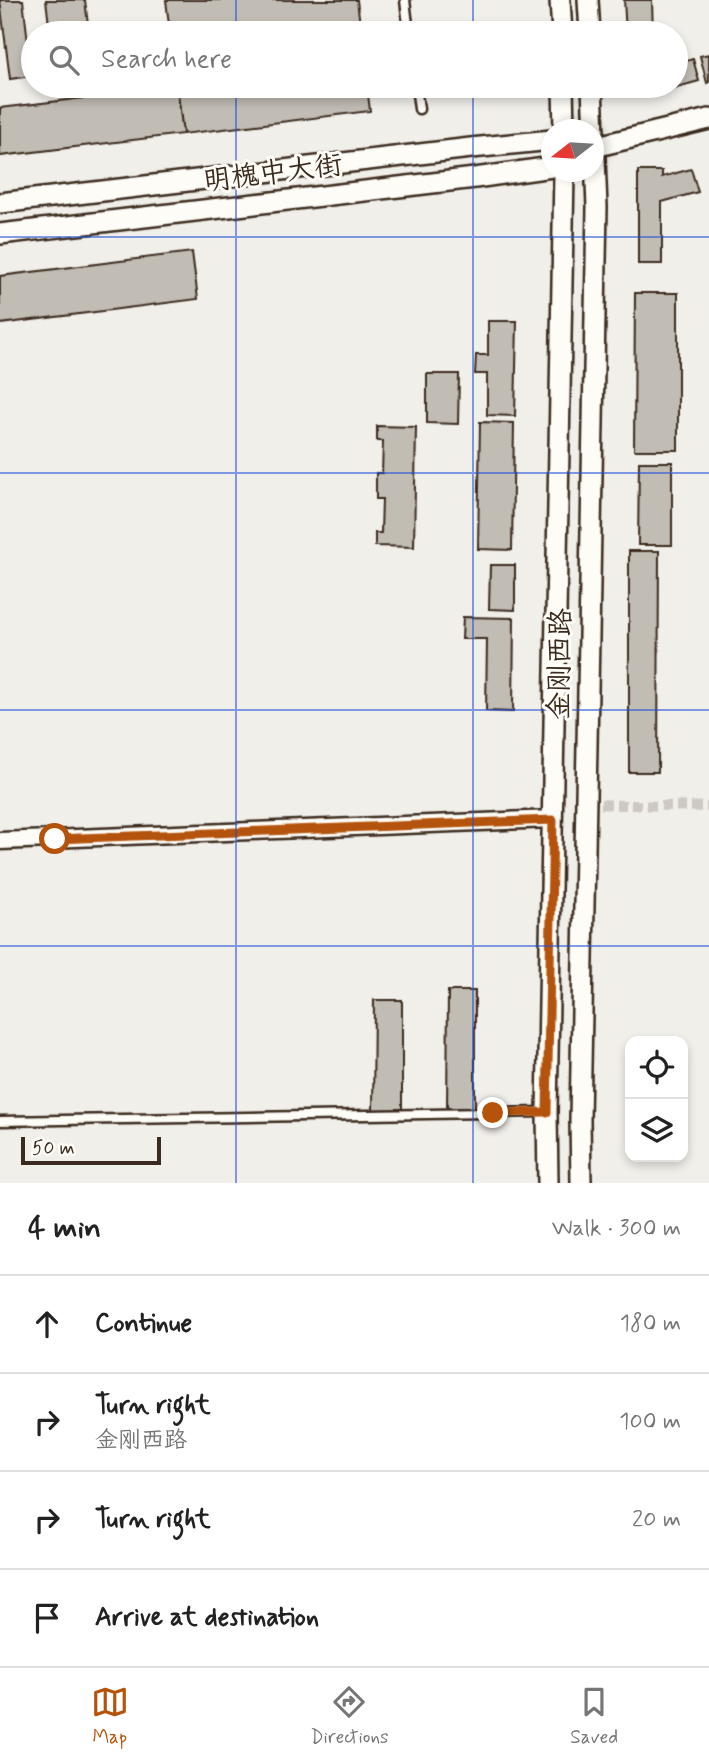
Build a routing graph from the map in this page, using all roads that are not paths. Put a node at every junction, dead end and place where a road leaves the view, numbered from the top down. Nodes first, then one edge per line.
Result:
1 (405, 0) edge
2 (560, 0) edge
3 (588, 0) edge
4 (408, 21) edge
5 (561, 21) edge
6 (589, 21) edge
7 (418, 98) edge
8 (564, 98) edge
9 (592, 98) edge
10 (419, 109) dead end
11 (564, 119) edge
12 (593, 119) edge
13 (709, 119) edge
14 (541, 141) edge
15 (604, 145) edge
16 (541, 168) edge
17 (564, 182) edge
18 (596, 182) edge
19 (0, 203) edge
20 (0, 234) edge
21 (553, 820) junction
22 (0, 841) edge
23 (547, 1112) junction
24 (0, 1121) edge
25 (548, 1183) edge
26 (581, 1183) edge

1 - 4 lane
2 - 5 street
3 - 6 street
7 - 10 lane
8 - 11 street
9 - 12 street, 金刚西路
13 - 15 street
14 - 19 street, 明槐中大街
16 - 20 street, 明槐中大街
17 - 21 street, 金刚西路
18 - 26 street, 金刚西路
21 - 22 street
21 - 23 street, 金刚西路
23 - 24 lane
23 - 25 street, 金刚西路

